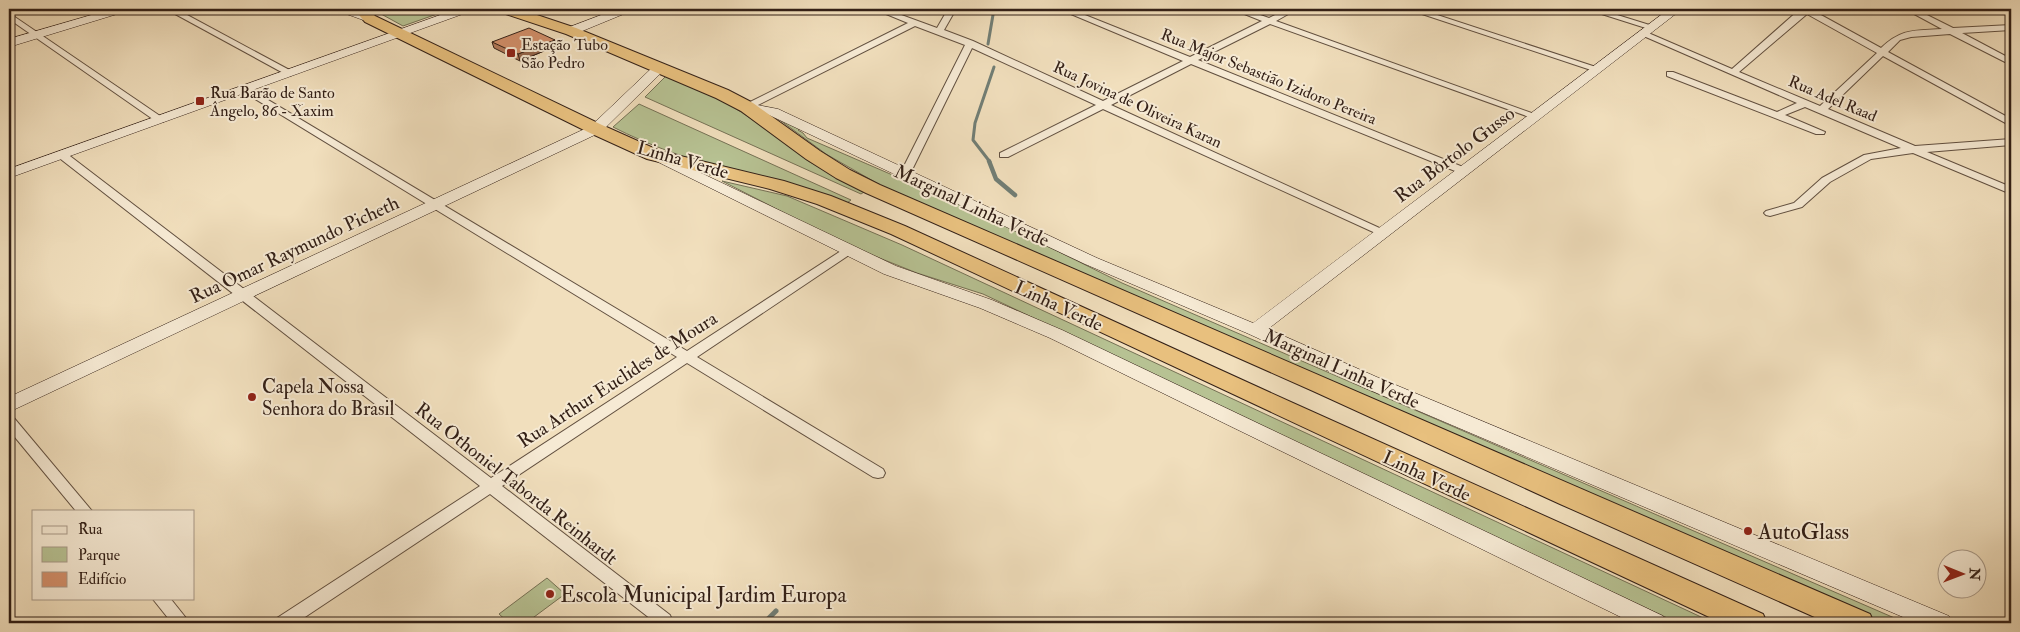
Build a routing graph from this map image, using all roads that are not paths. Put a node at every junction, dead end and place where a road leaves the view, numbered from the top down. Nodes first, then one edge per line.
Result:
1 (122, 9) edge
2 (170, 9) edge
3 (342, 9) edge
4 (467, 9) edge
5 (506, 9) edge
6 (627, 9) edge
7 (878, 9) edge
8 (952, 9) edge
9 (1063, 9) edge
10 (1236, 9) edge
11 (1294, 9) edge
12 (1411, 9) edge
13 (1590, 9) edge
14 (1676, 9) edge
15 (1805, 9) edge
16 (1909, 9) edge
17 (365, 14) edge
18 (9, 15) edge
19 (1270, 21) junction
20 (916, 22) junction
21 (2011, 27) edge
22 (940, 30) junction
23 (571, 31) junction
24 (1647, 31) junction
25 (1953, 31) junction
26 (401, 33) junction
27 (36, 34) junction
28 (9, 42) edge
29 (970, 43) junction
30 (1881, 53) junction
31 (1191, 60) junction
32 (2011, 62) edge
33 (659, 68) junction
34 (1597, 69) junction
35 (290, 72) junction
36 (1733, 72) junction
37 (1670, 74) dead end
38 (245, 89) junction
39 (1805, 103) junction
40 (1104, 105) junction
41 (747, 107) junction
42 (1822, 110) junction
43 (1778, 115) junction
44 (1535, 116) junction
45 (160, 120) junction
46 (2011, 123) edge
47 (596, 129) junction
48 (1820, 132) dead end
49 (2011, 142) edge
50 (1917, 150) junction
51 (62, 155) junction
52 (654, 155) junction
53 (1004, 155) dead end
54 (11, 170) edge
55 (1464, 171) junction
56 (905, 174) junction
57 (2011, 192) edge
58 (436, 204) junction
59 (1770, 214) dead end
60 (1382, 233) junction
61 (848, 251) junction
62 (243, 295) junction
63 (1255, 330) junction
64 (687, 357) junction
65 (9, 405) edge
66 (9, 421) edge
67 (878, 473) dead end
68 (491, 486) junction
69 (85, 510) edge
70 (162, 600) edge
71 (664, 620) dead end
72 (182, 623) edge
73 (283, 623) edge
74 (1655, 623) edge
75 (1752, 623) edge
76 (1859, 623) edge
77 (1941, 623) edge

1 - 27 main road
2 - 35 street
3 - 17 main road
4 - 26 main road
5 - 23 highway, Linha Verde
6 - 23 main road
7 - 20 street, Rua Jovina de Oliveira Karan
8 - 22 street
9 - 31 street, Rua Major Sebastião Izidoro Pereira
10 - 19 street
11 - 19 street
12 - 34 street
13 - 24 street, Rua Adel Raad
14 - 24 main road, Rua Bôrtolo Gusso
15 - 30 street
15 - 36 street
16 - 25 street
17 - 26 highway, Linha Verde
18 - 27 street
19 - 31 street
19 - 44 street
20 - 22 street, Rua Jovina de Oliveira Karan
20 - 41 street
21 - 25 street
22 - 29 street, Rua Jovina de Oliveira Karan
23 - 33 highway, Linha Verde
24 - 34 main road, Rua Bôrtolo Gusso
24 - 36 street, Rua Adel Raad
25 - 30 street
25 - 32 street
26 - 35 main road
26 - 47 highway, Linha Verde
27 - 28 main road
27 - 45 street
29 - 40 street, Rua Jovina de Oliveira Karan
29 - 56 street
30 - 42 street
30 - 46 street
31 - 40 street
31 - 55 street, Rua Major Sebastião Izidoro Pereira
33 - 41 highway, Linha Verde
33 - 47 main road, Rua Omar Raymundo Picheth
34 - 44 main road, Rua Bôrtolo Gusso
35 - 38 main road
36 - 39 street, Rua Adel Raad
37 - 43 street
38 - 45 main road
38 - 58 street
39 - 42 street, Rua Adel Raad
39 - 43 street
40 - 53 street
40 - 60 street, Rua Jovina de Oliveira Karan
41 - 56 main road, Marginal Linha Verde
41 - 76 highway, Linha Verde
42 - 50 street, Rua Adel Raad
43 - 48 street
44 - 55 main road, Rua Bôrtolo Gusso
45 - 51 main road
47 - 52 highway, Linha Verde
47 - 58 main road, Rua Omar Raymundo Picheth
49 - 50 street
50 - 57 street, Rua Adel Raad
50 - 59 street
51 - 54 main road
51 - 62 street, Rua Othoniel Taborda Reinhardt
52 - 61 main road
52 - 75 highway, Linha Verde
55 - 60 main road, Rua Bôrtolo Gusso
56 - 63 main road, Marginal Linha Verde
58 - 62 main road, Rua Omar Raymundo Picheth
58 - 64 street
60 - 63 main road, Rua Bôrtolo Gusso
61 - 64 street, Rua Arthur Euclides de Moura
61 - 74 main road
62 - 65 main road, Rua Omar Raymundo Picheth
62 - 68 street, Rua Othoniel Taborda Reinhardt
63 - 77 main road, Marginal Linha Verde
64 - 67 street
64 - 68 street, Rua Arthur Euclides de Moura
66 - 69 street
68 - 71 street, Rua Othoniel Taborda Reinhardt
68 - 73 street, Rua Arthur Euclides de Moura
70 - 72 street

